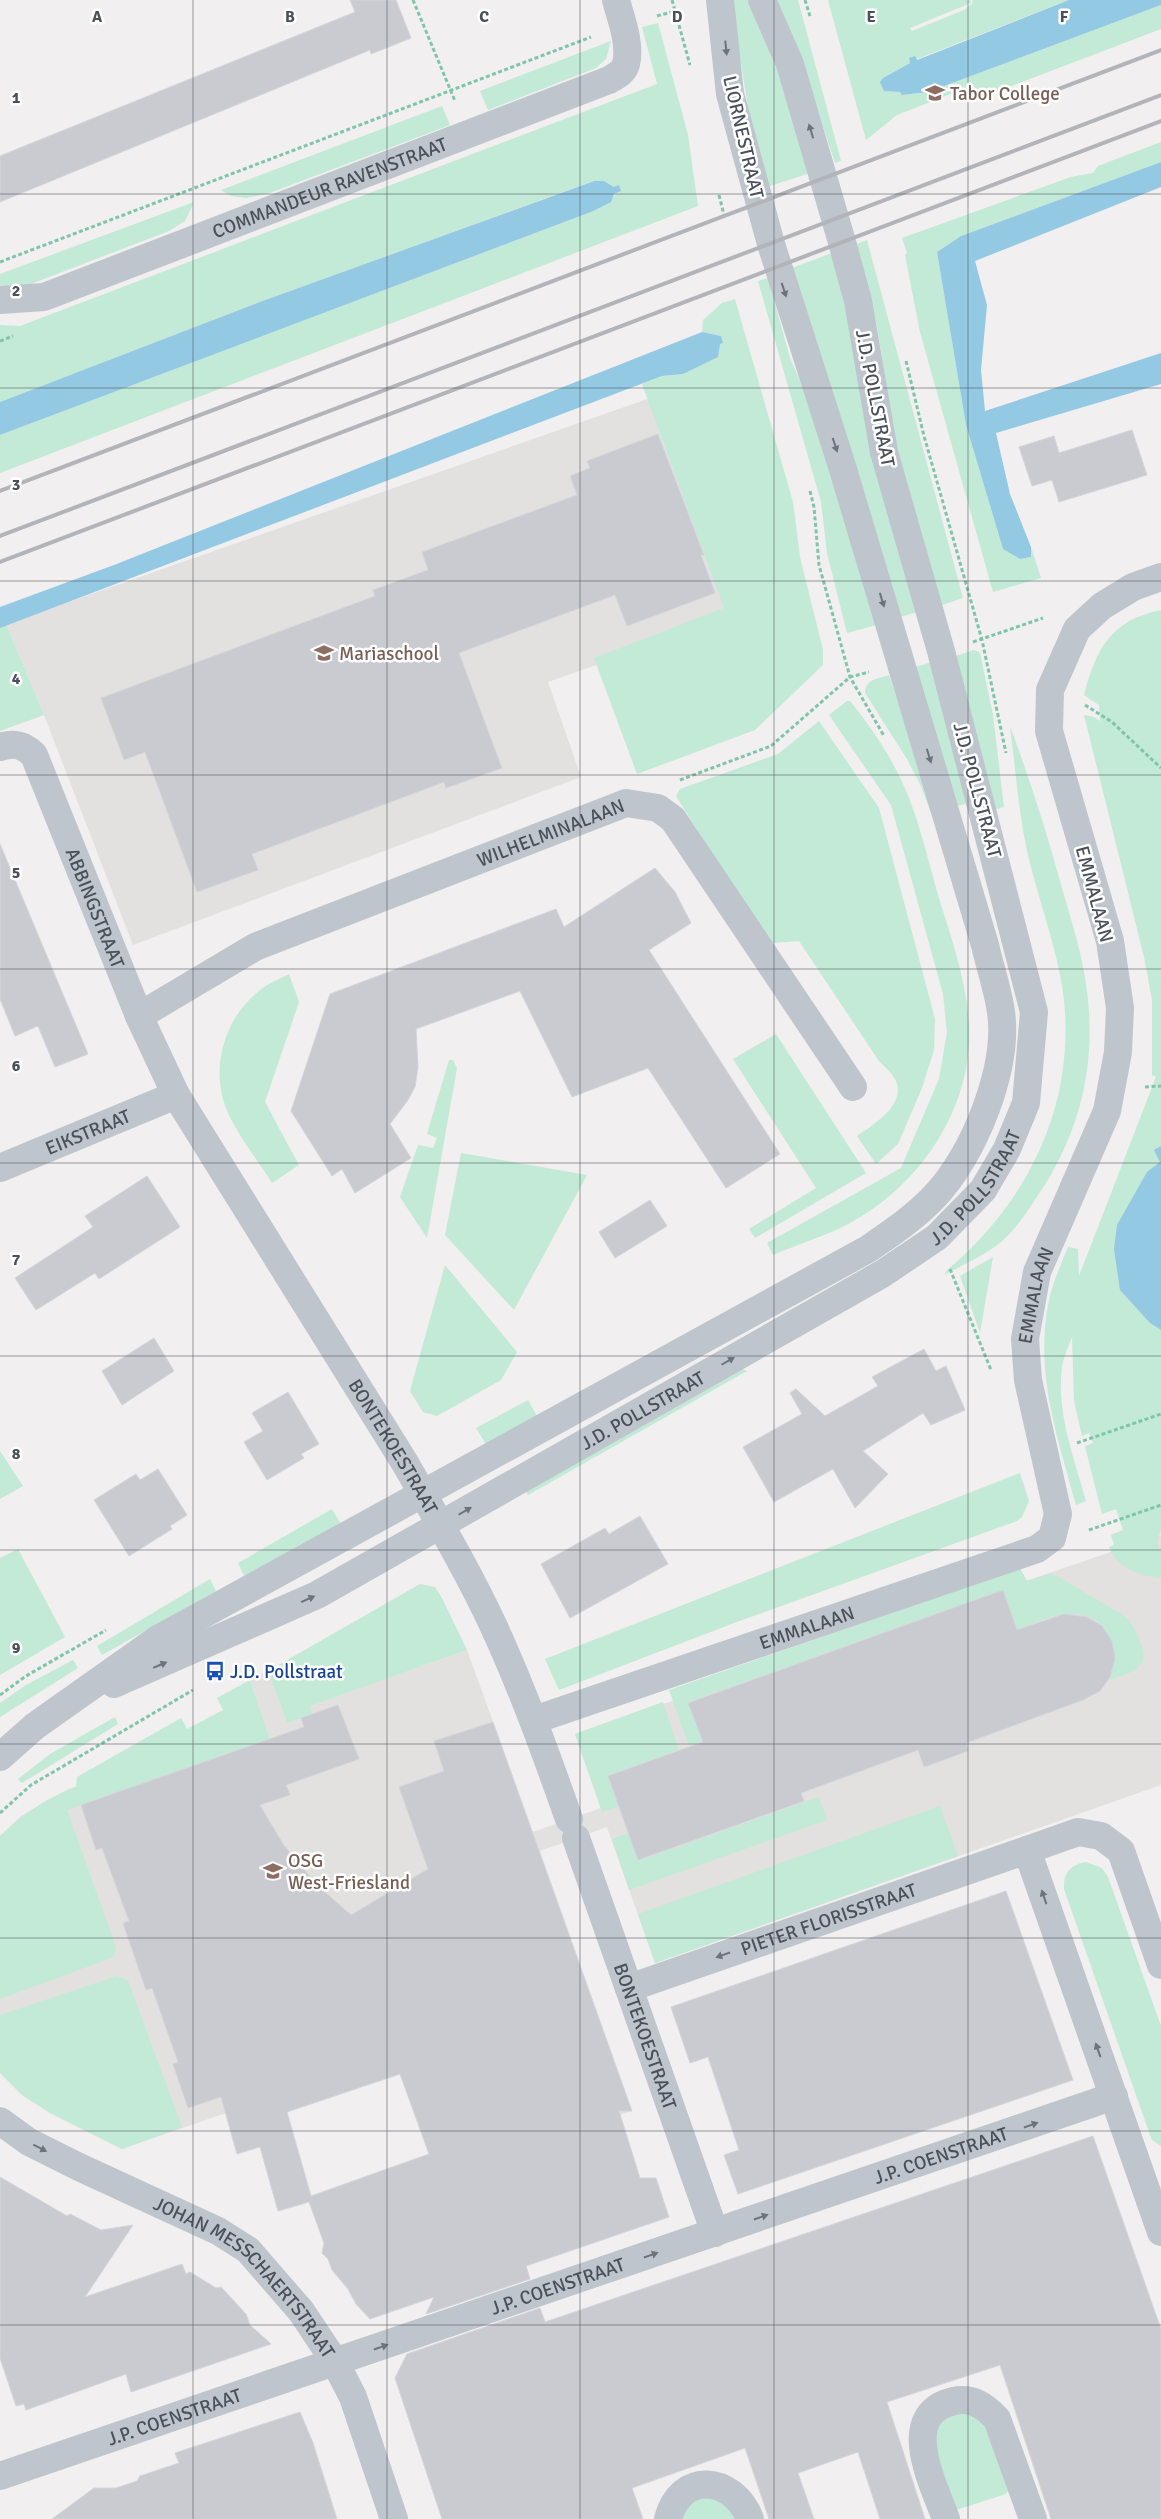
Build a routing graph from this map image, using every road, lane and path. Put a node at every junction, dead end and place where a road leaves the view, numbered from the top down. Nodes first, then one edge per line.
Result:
1 (413, 0) edge
2 (616, 0) edge
3 (672, 0) edge
4 (720, 0) edge
5 (762, 0) edge
6 (805, 0) edge
7 (675, 11) junction
8 (656, 16) dead end
9 (811, 19) dead end
10 (624, 32) junction
11 (691, 69) dead end
12 (451, 92) junction
13 (469, 134) junction
14 (718, 185) dead end
15 (728, 224) dead end
16 (771, 244) joint
17 (0, 262) edge
18 (0, 300) edge
19 (906, 359) dead end
20 (810, 488) dead end
21 (1161, 577) edge
22 (1050, 690) junction
23 (887, 740) dead end
24 (0, 747) edge
25 (1007, 763) dead end
26 (1161, 768) edge
27 (139, 1016) junction
28 (853, 1087) dead end
29 (176, 1095) junction
30 (0, 1168) edge
31 (947, 1261) dead end
32 (1028, 1380) junction
33 (1161, 1414) edge
34 (1044, 1455) junction
35 (423, 1493) junction
36 (1161, 1505) edge
37 (441, 1525) junction
38 (1052, 1538) junction
39 (66, 1704) junction
40 (534, 1720) junction
41 (0, 1757) edge
42 (1027, 1850) junction
43 (1161, 1965) edge
44 (629, 1988) junction
45 (1114, 2096) junction
46 (0, 2120) edge
47 (1151, 2171) edge
48 (1161, 2232) edge
49 (715, 2233) junction
50 (335, 2362) junction
51 (0, 2476) edge
52 (394, 2519) edge
53 (668, 2519) edge
54 (750, 2519) edge
55 (946, 2519) edge
56 (1033, 2519) edge

1 - 12 path
2 - 10 street
3 - 7 path
4 -> 16 street, LIORNESTRAAT
37 -> 5 street, J.D. POLLSTRAAT
6 - 9 path
7 - 8 path
7 - 11 path
10 - 12 path
10 - 13 street, COMMANDEUR RAVENSTRAAT
12 - 13 path
12 - 17 path
13 - 18 street, COMMANDEUR RAVENSTRAAT
14 - 15 path
16 -> 35 street, J.D. POLLSTRAAT
19 - 25 path
20 - 23 path
21 - 22 street, EMMALAAN
22 - 26 path
22 - 32 street, EMMALAAN
24 - 27 street, ABBINGSTRAAT
27 - 28 street, WILHELMINALAAN
27 - 29 street, ABBINGSTRAAT
29 - 30 street, EIKSTRAAT
29 - 35 street, BONTEKOESTRAAT
31 - 32 path
32 - 34 street, EMMALAAN
33 - 34 path
34 - 38 street, EMMALAAN
35 - 37 street, BONTEKOESTRAAT
35 - 39 street, J.D. POLLSTRAAT
36 - 38 path
39 -> 37 street, J.D. POLLSTRAAT
37 - 40 street, BONTEKOESTRAAT
38 - 40 street, EMMALAAN
39 - 41 street, J.D. POLLSTRAAT
40 - 44 street, BONTEKOESTRAAT
42 - 43 street, PIETER FLORISSTRAAT
42 -> 44 street, PIETER FLORISSTRAAT
45 -> 42 street
44 - 49 street, BONTEKOESTRAAT
45 - 47 street
49 -> 45 street, J.P. COENSTRAAT
46 -> 50 street, JOHAN MESSCHAERTSTRAAT
47 - 48 street
50 -> 49 street, J.P. COENSTRAAT
50 - 51 street, J.P. COENSTRAAT
50 - 52 street, JOHAN MESSCHAERTSTRAAT
53 - 54 street
55 - 56 street

